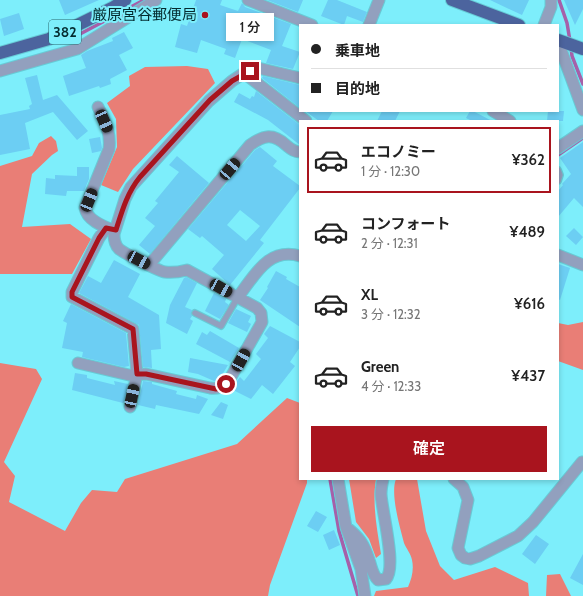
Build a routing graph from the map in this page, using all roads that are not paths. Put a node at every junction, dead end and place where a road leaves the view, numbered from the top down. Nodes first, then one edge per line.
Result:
1 (125, 0) edge
2 (156, 0) edge
3 (248, 0) edge
4 (379, 0) edge
5 (452, 0) edge
6 (551, 0) edge
7 (309, 24) edge
8 (370, 24) edge
9 (516, 24) edge
10 (544, 24) edge
11 (560, 41) edge
12 (581, 48) edge
13 (0, 53) edge
14 (0, 71) edge
15 (244, 73) junction
16 (299, 78) edge
17 (98, 107) dead end
18 (583, 110) edge
19 (495, 112) edge
20 (305, 120) edge
21 (508, 120) edge
22 (583, 131) edge
23 (559, 147) edge
24 (299, 152) edge
25 (111, 229) junction
26 (559, 255) edge
27 (299, 256) edge
28 (583, 264) edge
29 (149, 265) junction
30 (238, 297) junction
31 (194, 313) dead end
32 (78, 363) dead end
33 (137, 374) junction
34 (130, 407) dead end
35 (582, 462) dead end
36 (338, 480) edge
37 (383, 480) edge
38 (455, 480) edge
39 (346, 527) junction
40 (365, 596) edge

1 - 13 highway, 382
2 - 14 street
3 - 7 street
4 - 8 street
5 - 9 highway
6 - 10 street
11 - 12 highway
11 - 18 street
15 - 16 street
15 - 20 street
15 - 25 street
17 - 25 street
19 - 21 street
22 - 23 street
24 - 29 street
25 - 29 street
25 - 33 street
26 - 28 street
27 - 30 street
29 - 30 street
30 - 31 lane
30 - 33 street
32 - 33 street
33 - 34 street
35 - 38 street
36 - 39 street
37 - 39 street
39 - 40 street

